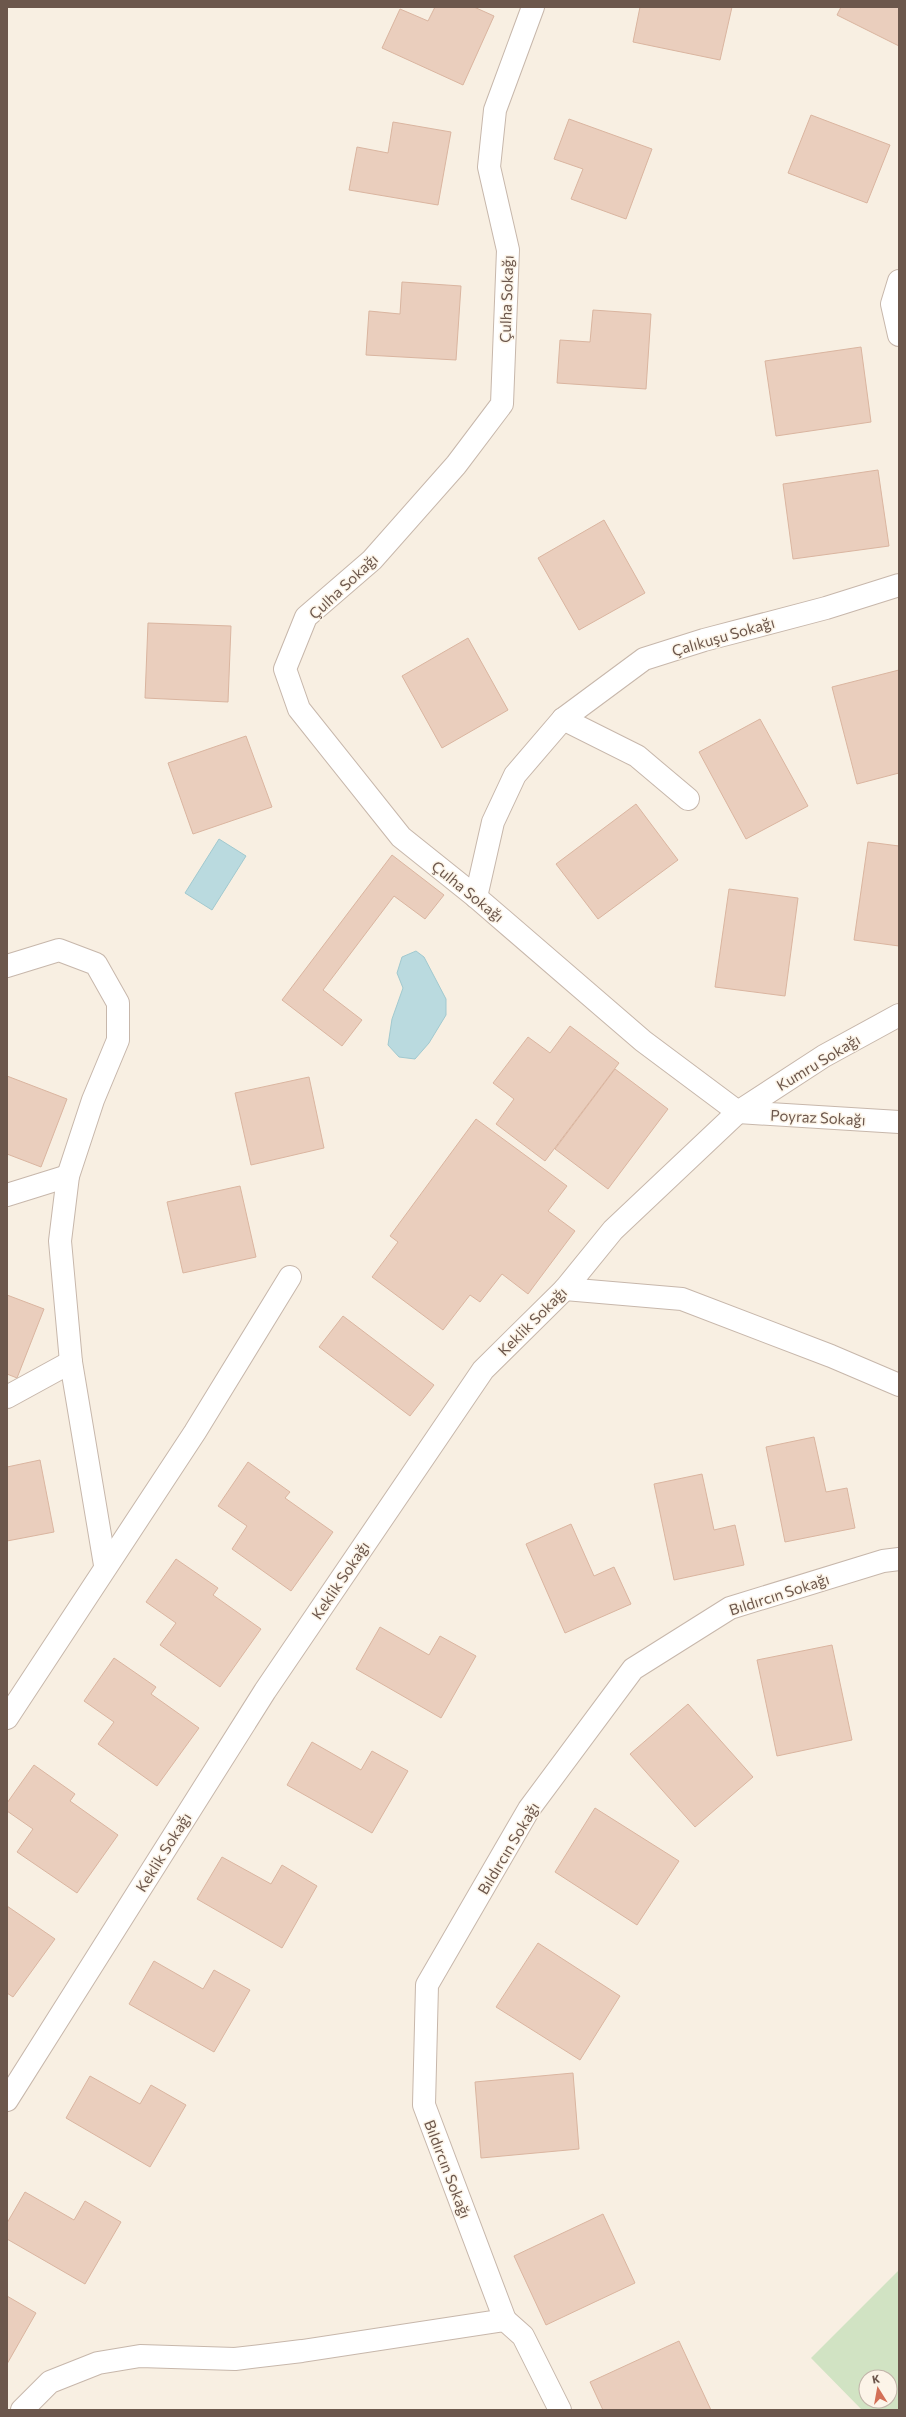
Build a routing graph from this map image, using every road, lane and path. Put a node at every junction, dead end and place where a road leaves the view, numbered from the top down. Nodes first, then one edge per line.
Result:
1 (533, 7) edge
2 (899, 281) edge
3 (899, 335) edge
4 (899, 585) edge
5 (563, 719) junction
6 (688, 798) dead end
7 (476, 897) junction
8 (7, 966) edge
9 (899, 1015) edge
10 (738, 1112) junction
11 (899, 1122) edge
12 (68, 1176) junction
13 (7, 1195) edge
14 (290, 1277) dead end
15 (565, 1289) junction
16 (71, 1362) junction
17 (899, 1385) edge
18 (7, 1396) edge
19 (899, 1559) edge
20 (105, 1565) junction
21 (7, 1718) edge
22 (7, 2100) edge
23 (505, 2320) junction
24 (22, 2410) edge
25 (560, 2410) edge

1 - 7 street, Çulha Sokağı
2 - 3 street
4 - 5 street, Çalıkuşu Sokağı
5 - 6 street
5 - 7 street, Çalıkuşu Sokağı
7 - 10 street, Çulha Sokağı
8 - 12 street
9 - 10 street, Kumru Sokağı
10 - 11 street, Poyraz Sokağı
10 - 15 street, Keklik Sokağı
12 - 13 street
12 - 16 street
14 - 20 street
15 - 17 street
15 - 22 street, Keklik Sokağı
16 - 18 street
16 - 20 street
19 - 23 street, Bıldırcın Sokağı
20 - 21 street
23 - 24 street
23 - 25 street

